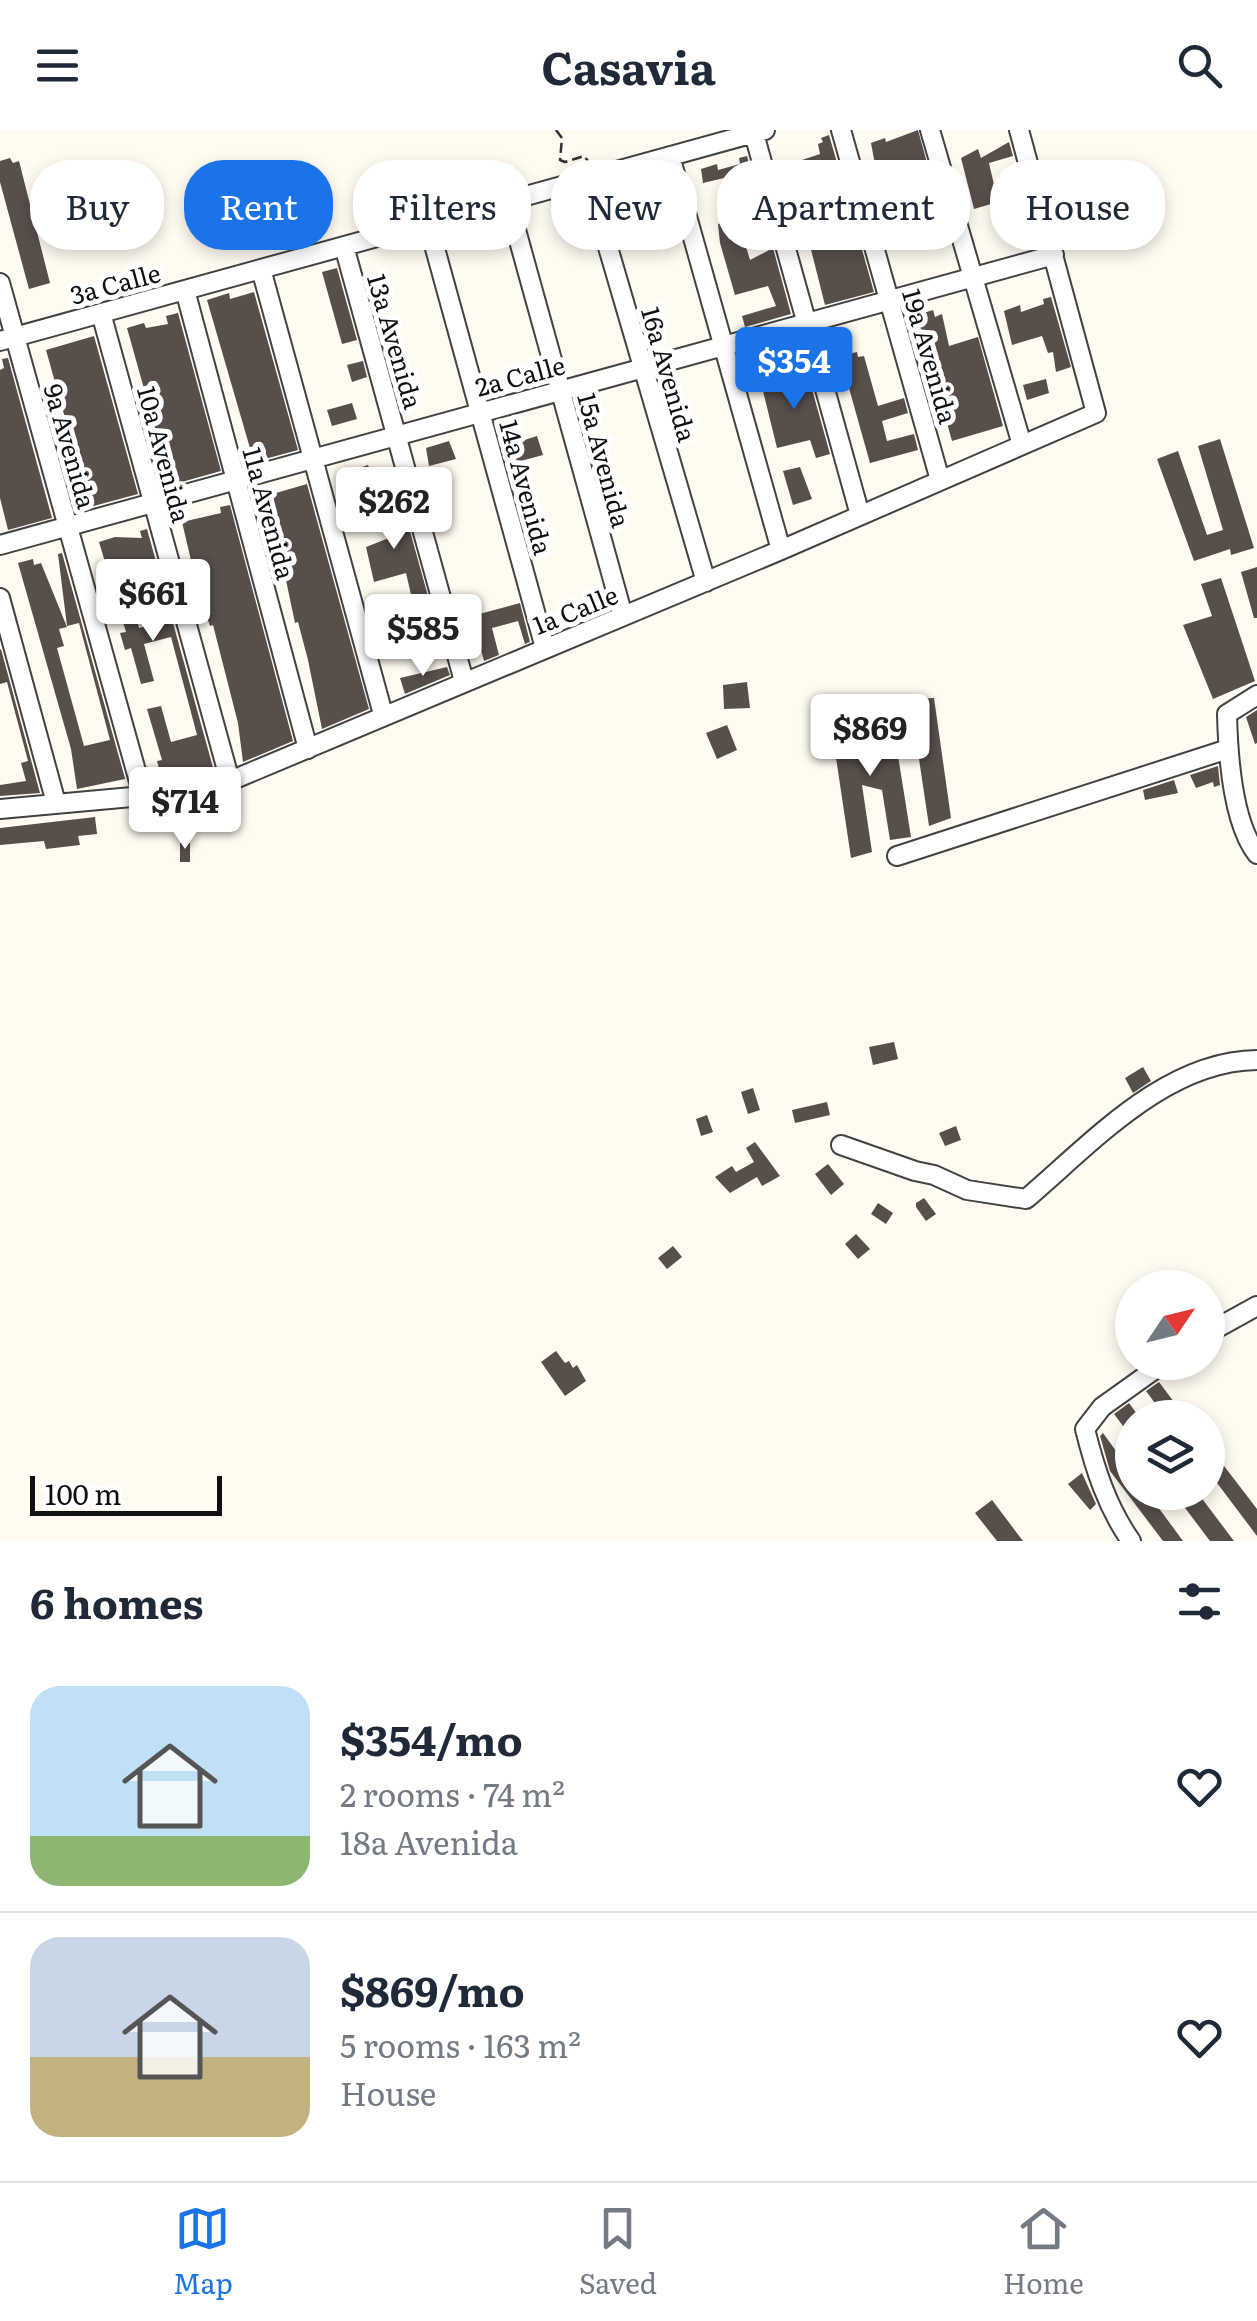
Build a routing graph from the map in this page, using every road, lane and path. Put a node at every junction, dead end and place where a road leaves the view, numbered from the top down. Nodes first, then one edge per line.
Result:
1 (556, 130) edge
2 (841, 130) edge
3 (930, 130) edge
4 (1019, 130) edge
5 (757, 131) edge
6 (670, 156) junction
7 (560, 160) edge
8 (656, 160) edge
9 (353, 244) edge
10 (344, 246) junction
11 (436, 250) edge
12 (521, 250) edge
13 (608, 250) edge
14 (1054, 254) junction
15 (261, 269) junction
16 (973, 277) junction
17 (0, 283) edge
18 (184, 290) junction
19 (889, 300) junction
20 (101, 313) junction
21 (805, 323) junction
22 (8, 339) edge
23 (721, 346) junction
24 (642, 368) junction
25 (560, 390) junction
26 (481, 412) junction
27 (397, 435) junction
28 (1022, 445) junction
29 (313, 458) junction
30 (235, 480) junction
31 (940, 480) junction
32 (152, 503) junction
33 (860, 515) junction
34 (68, 526) junction
35 (0, 544) edge
36 (780, 550) junction
37 (706, 582) junction
38 (0, 598) edge
39 (622, 616) junction
40 (545, 648) junction
41 (464, 681) junction
42 (1257, 695) edge
43 (384, 714) junction
44 (308, 749) junction
45 (1228, 749) junction
46 (230, 781) junction
47 (143, 796) junction
48 (56, 804) junction
49 (0, 809) edge
50 (1257, 854) edge
51 (897, 856) dead end
52 (1257, 1060) edge
53 (841, 1145) dead end
54 (1257, 1306) edge
55 (1225, 1324) edge
56 (1140, 1380) edge
57 (1131, 1541) edge

1 - 7 path
2 - 19 street, 19a Avenida
3 - 16 street
4 - 14 street
5 - 6 street, 3a Calle
5 - 21 street
6 - 8 street, 3a Calle
6 - 23 street
9 - 10 street, 3a Calle
10 - 15 street, 3a Calle
10 - 27 street, 13a Avenida
11 - 26 street, 14a Avenida
12 - 25 street, 15a Avenida
13 - 24 street, 16a Avenida
14 - 16 street, 2a Calle
14 - 28 street, 1a Calle
15 - 18 street, 3a Calle
15 - 29 street
16 - 19 street, 2a Calle
16 - 28 street
17 - 22 street, 9a Avenida
18 - 20 street, 3a Calle
18 - 30 street, 11a Avenida
19 - 21 street, 2a Calle
19 - 31 street, 19a Avenida
20 - 22 street, 3a Calle
20 - 32 street, 10a Avenida
21 - 23 street, 2a Calle
21 - 33 street
22 - 34 street, 9a Avenida
23 - 24 street, 2a Calle
23 - 36 street
24 - 25 street, 2a Calle
24 - 37 street, 16a Avenida
25 - 26 street, 2a Calle
25 - 39 street, 15a Avenida
26 - 27 street, 2a Calle
26 - 40 street, 14a Avenida
27 - 29 street, 2a Calle
27 - 41 street, 13a Avenida
28 - 31 street, 1a Calle
29 - 30 street, 2a Calle
29 - 43 street
30 - 32 street, 2a Calle
30 - 44 street, 11a Avenida
31 - 33 street, 1a Calle
32 - 34 street, 2a Calle
32 - 46 street, 10a Avenida
33 - 36 street, 1a Calle
34 - 35 street, 2a Calle
34 - 47 street, 9a Avenida
36 - 37 street, 1a Calle
37 - 39 street, 1a Calle
38 - 48 street
39 - 40 street, 1a Calle
40 - 41 street, 1a Calle
41 - 43 street, 1a Calle
42 - 45 street
43 - 44 street, 1a Calle
44 - 46 street, 1a Calle
45 - 50 street
45 - 51 street
46 - 47 street, 1a Calle
47 - 48 street, 1a Calle
48 - 49 street, 1a Calle
52 - 53 street
54 - 55 street
56 - 57 street

